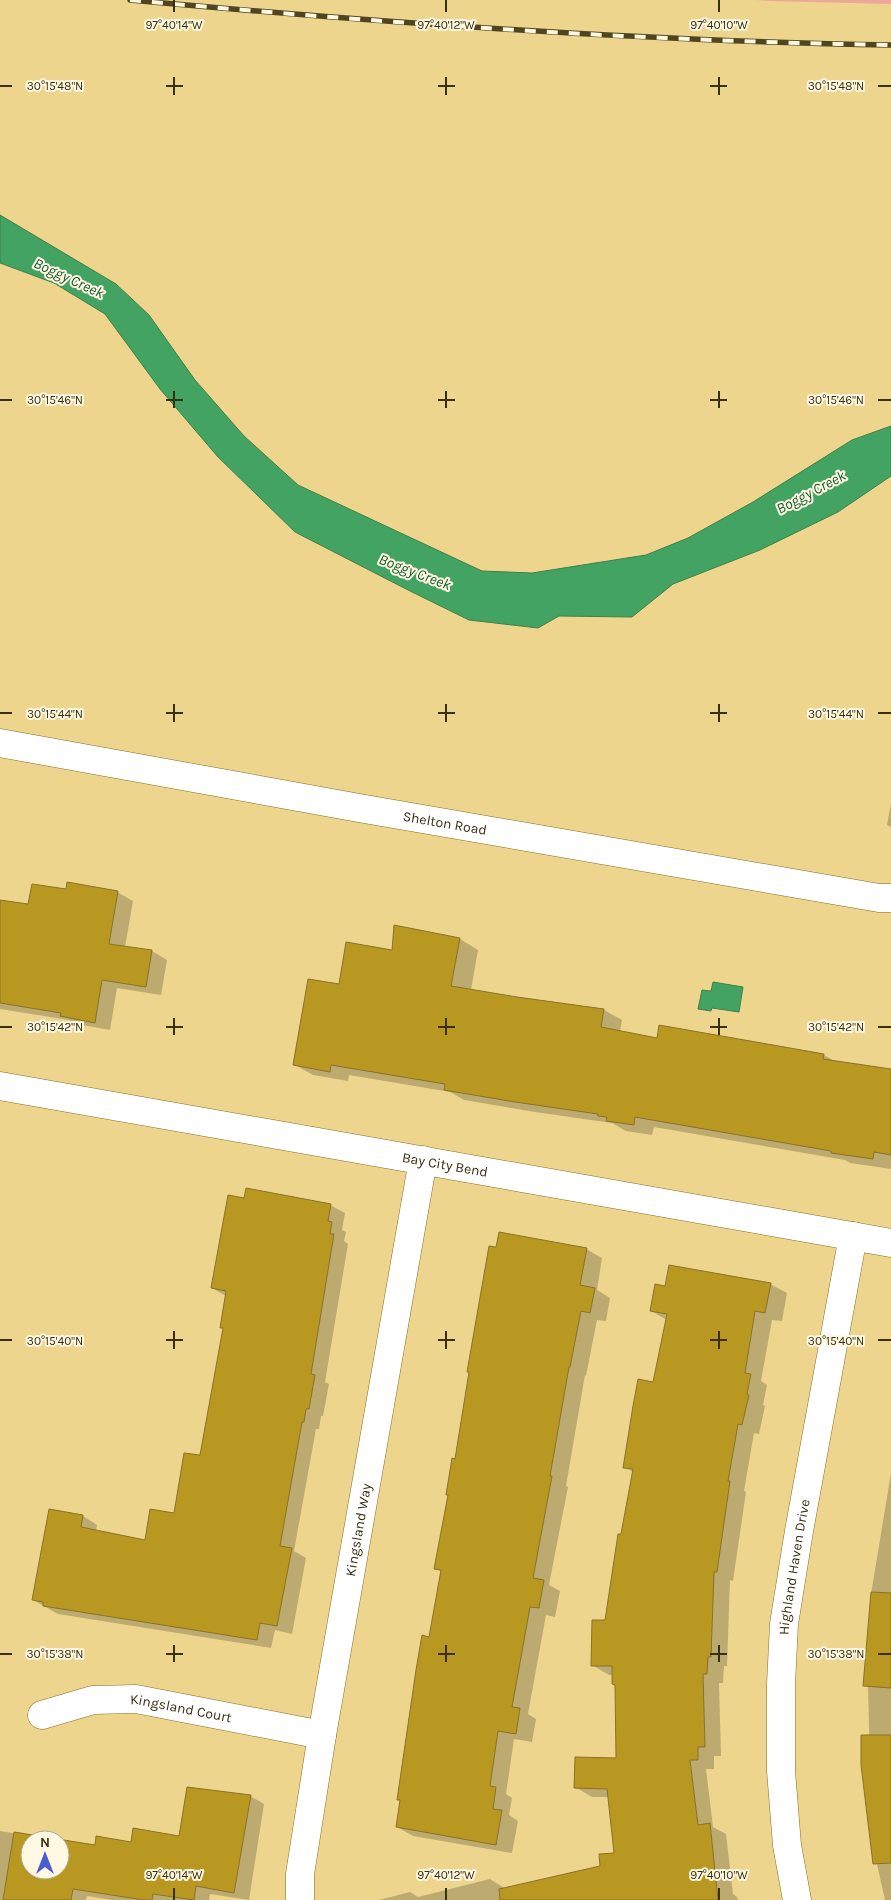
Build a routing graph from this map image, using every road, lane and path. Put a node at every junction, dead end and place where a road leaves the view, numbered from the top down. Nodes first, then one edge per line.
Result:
1 (0, 743) edge
2 (891, 898) edge
3 (0, 1086) edge
4 (423, 1160) junction
5 (853, 1236) junction
6 (891, 1243) edge
7 (42, 1715) dead end
8 (322, 1735) junction
9 (300, 1900) edge
10 (797, 1900) edge

1 - 2 street, Shelton Road
3 - 4 street, Bay City Bend
4 - 5 street, Bay City Bend
4 - 8 street, Kingsland Way
5 - 6 street, Bay City Bend
5 - 10 street, Highland Haven Drive
7 - 8 street, Kingsland Court
8 - 9 street, Kingsland Way

